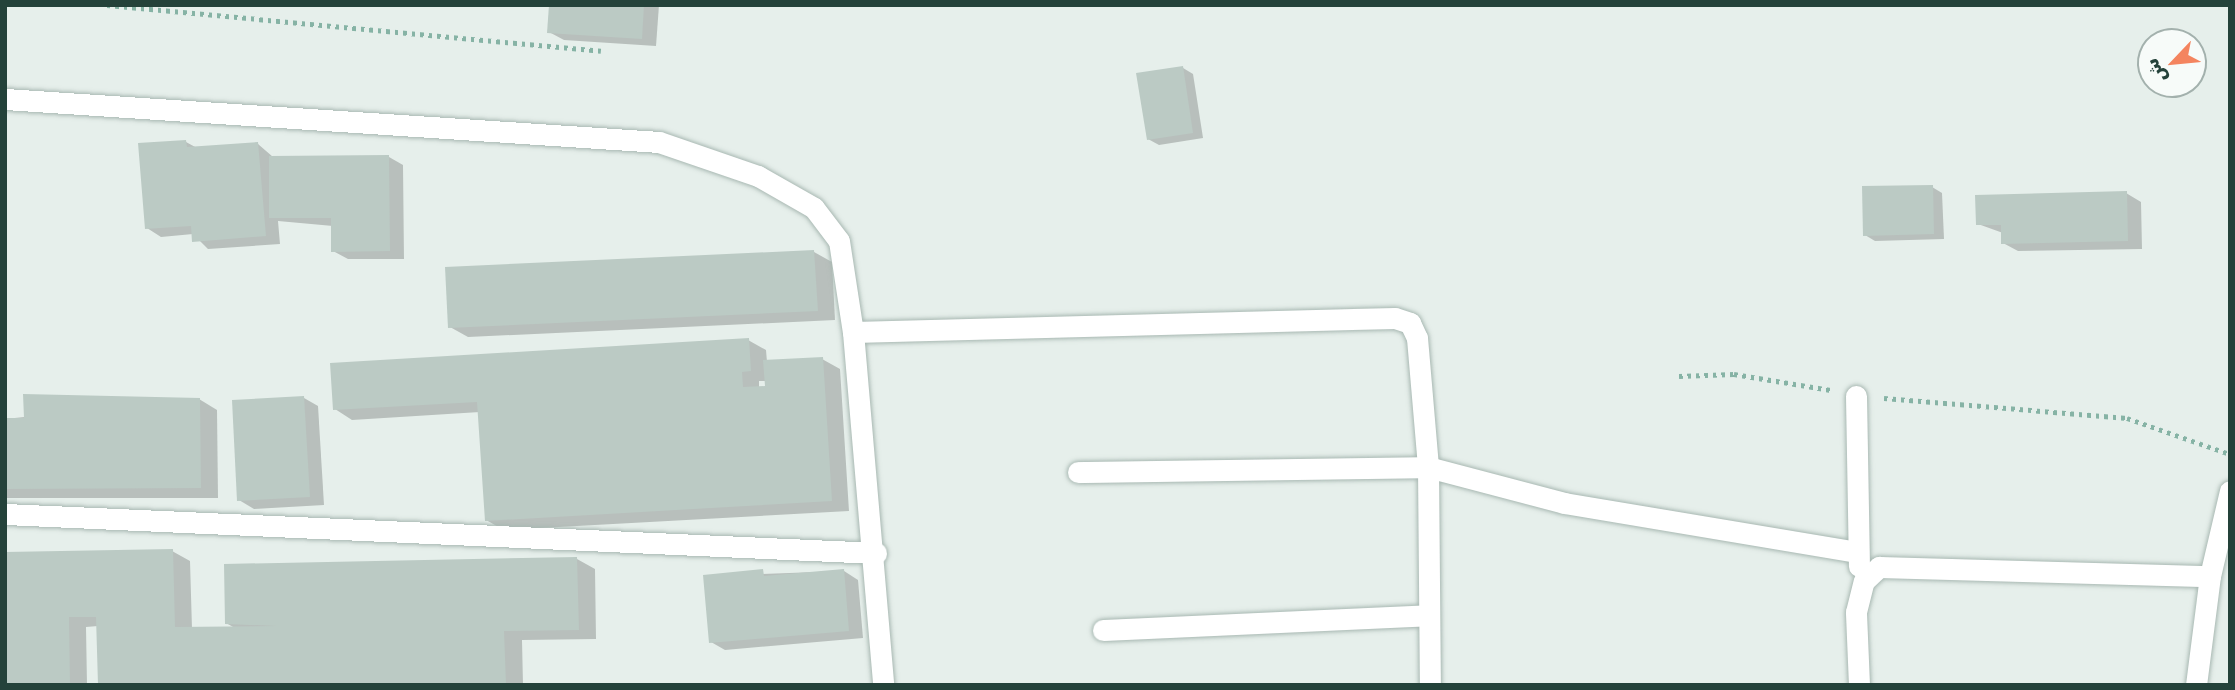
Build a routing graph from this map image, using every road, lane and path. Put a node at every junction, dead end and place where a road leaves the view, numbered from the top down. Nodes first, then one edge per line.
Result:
1 (107, 5) edge
2 (601, 51) dead end
3 (5, 99) edge
4 (853, 332) junction
5 (1679, 376) dead end
6 (1856, 396) junction
7 (2230, 454) edge
8 (1428, 467) junction
9 (1078, 472) dead end
10 (2230, 491) edge
11 (5, 514) edge
12 (1858, 552) junction
13 (876, 553) junction
14 (2210, 576) junction
15 (1860, 593) junction
16 (1429, 615) junction
17 (1103, 630) dead end
18 (883, 685) edge
19 (1430, 685) edge
20 (1858, 685) edge
21 (2196, 685) edge

1 - 2 path
3 - 4 street
4 - 8 street
4 - 13 street
5 - 6 path
6 - 7 path
6 - 12 street
8 - 9 street
8 - 12 street
8 - 16 street
10 - 14 street
11 - 13 street
12 - 15 street
13 - 18 street
14 - 15 street
14 - 21 street
15 - 20 street
16 - 17 street
16 - 19 street

